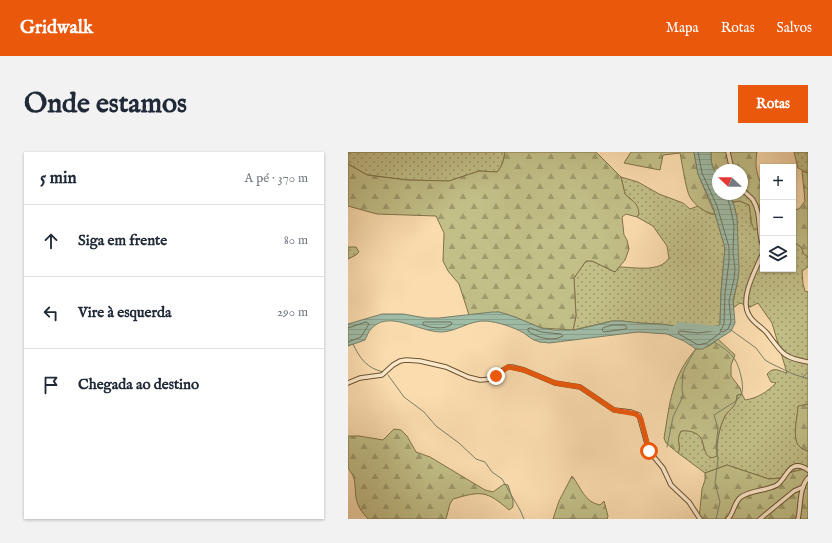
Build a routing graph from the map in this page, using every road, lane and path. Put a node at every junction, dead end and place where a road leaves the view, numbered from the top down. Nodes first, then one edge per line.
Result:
1 (728, 152) edge
2 (731, 164) edge
3 (748, 195) edge
4 (760, 236) edge
5 (760, 258) edge
6 (808, 362) edge
7 (348, 383) edge
8 (808, 470) edge
9 (808, 478) edge
10 (804, 487) junction
11 (700, 519) edge
12 (728, 519) edge
13 (760, 519) edge
14 (798, 519) edge

1 - 2 street
3 - 4 street
5 - 6 street
7 - 11 street
8 - 12 street
9 - 10 street
10 - 13 street
10 - 14 street

